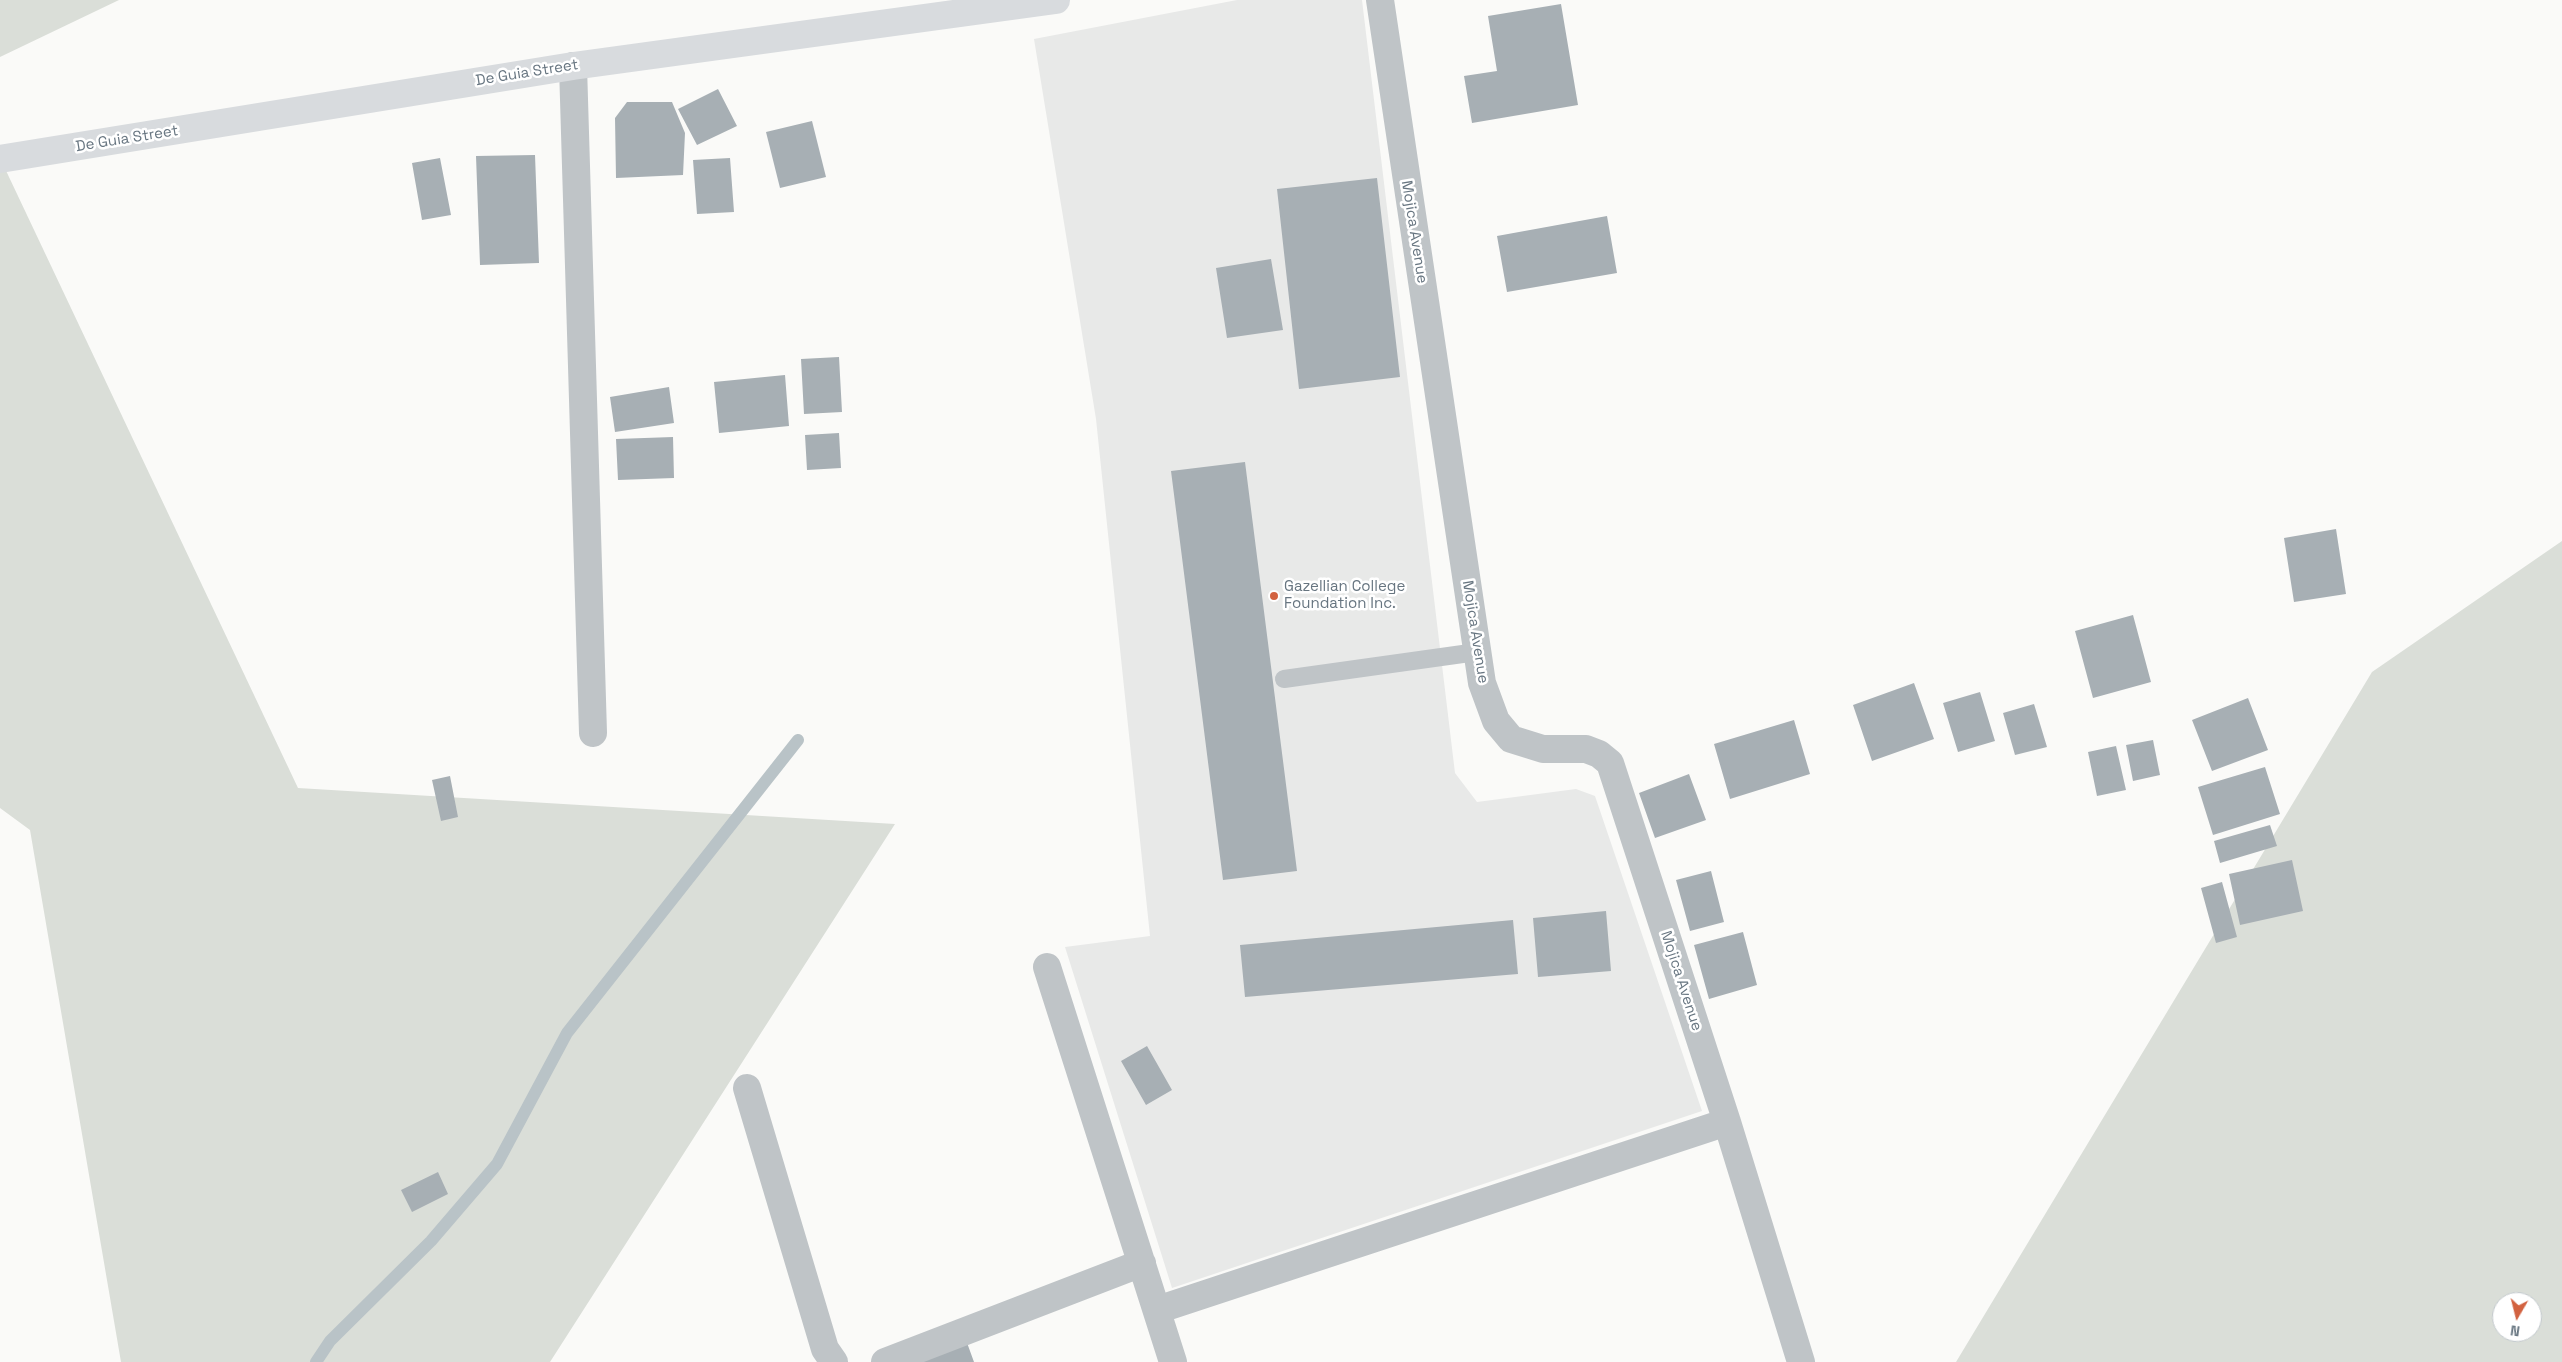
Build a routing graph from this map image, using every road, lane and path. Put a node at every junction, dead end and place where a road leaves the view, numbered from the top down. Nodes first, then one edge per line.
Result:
1 (1056, 0) edge
2 (1380, 0) edge
3 (572, 66) junction
4 (0, 160) edge
5 (1478, 652) junction
6 (1284, 679) dead end
7 (593, 733) dead end
8 (1047, 967) dead end
9 (747, 1088) dead end
10 (1727, 1122) junction
11 (1142, 1263) junction
12 (1157, 1310) junction
13 (834, 1362) edge
14 (885, 1362) edge
15 (1173, 1362) edge
16 (1802, 1362) edge

1 - 3 main road, De Guia Street
2 - 5 street, Mojica Avenue
3 - 4 main road, De Guia Street
3 - 7 street
5 - 6 lane
5 - 10 street, Mojica Avenue
8 - 11 street
9 - 13 street
10 - 12 street
10 - 16 street, Mojica Avenue
11 - 12 street
11 - 14 street
12 - 15 street

